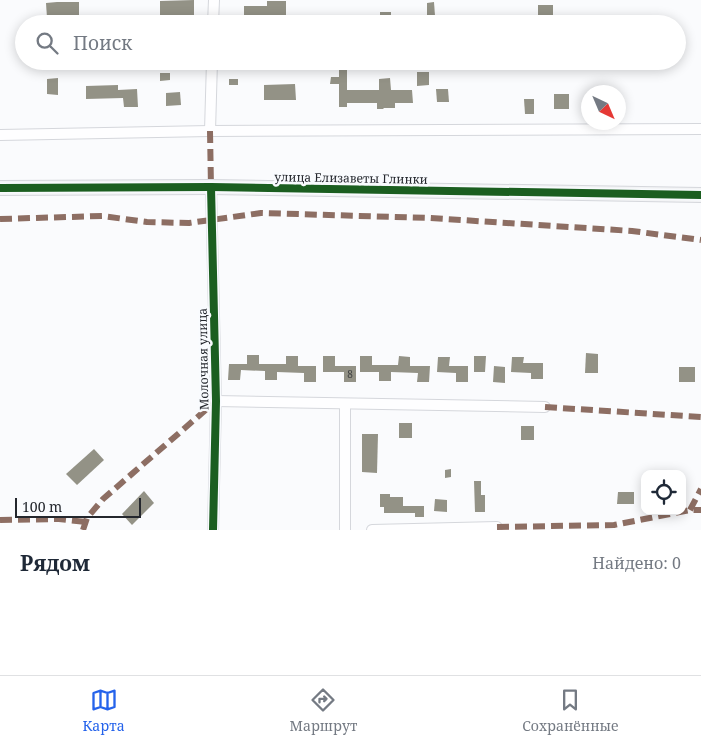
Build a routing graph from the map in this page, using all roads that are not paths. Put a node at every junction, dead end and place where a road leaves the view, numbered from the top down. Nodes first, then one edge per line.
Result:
1 (214, 0) edge
2 (213, 15) edge
3 (212, 70) edge
4 (701, 129) edge
5 (210, 131) junction
6 (0, 135) edge
7 (211, 187) junction
8 (0, 188) edge
9 (701, 195) edge
10 (216, 401) junction
11 (345, 404) junction
12 (545, 407) dead end
13 (497, 527) dead end
14 (213, 530) edge
15 (345, 530) edge
16 (372, 530) edge

1 - 2 street
3 - 5 street
4 - 5 street
5 - 6 street
7 - 8 street, улица Елизаветы Глинки
7 - 9 street, улица Елизаветы Глинки
7 - 10 street, Молочная улица
10 - 11 street
10 - 14 street, Молочная улица
11 - 12 street
11 - 15 street
13 - 16 street

